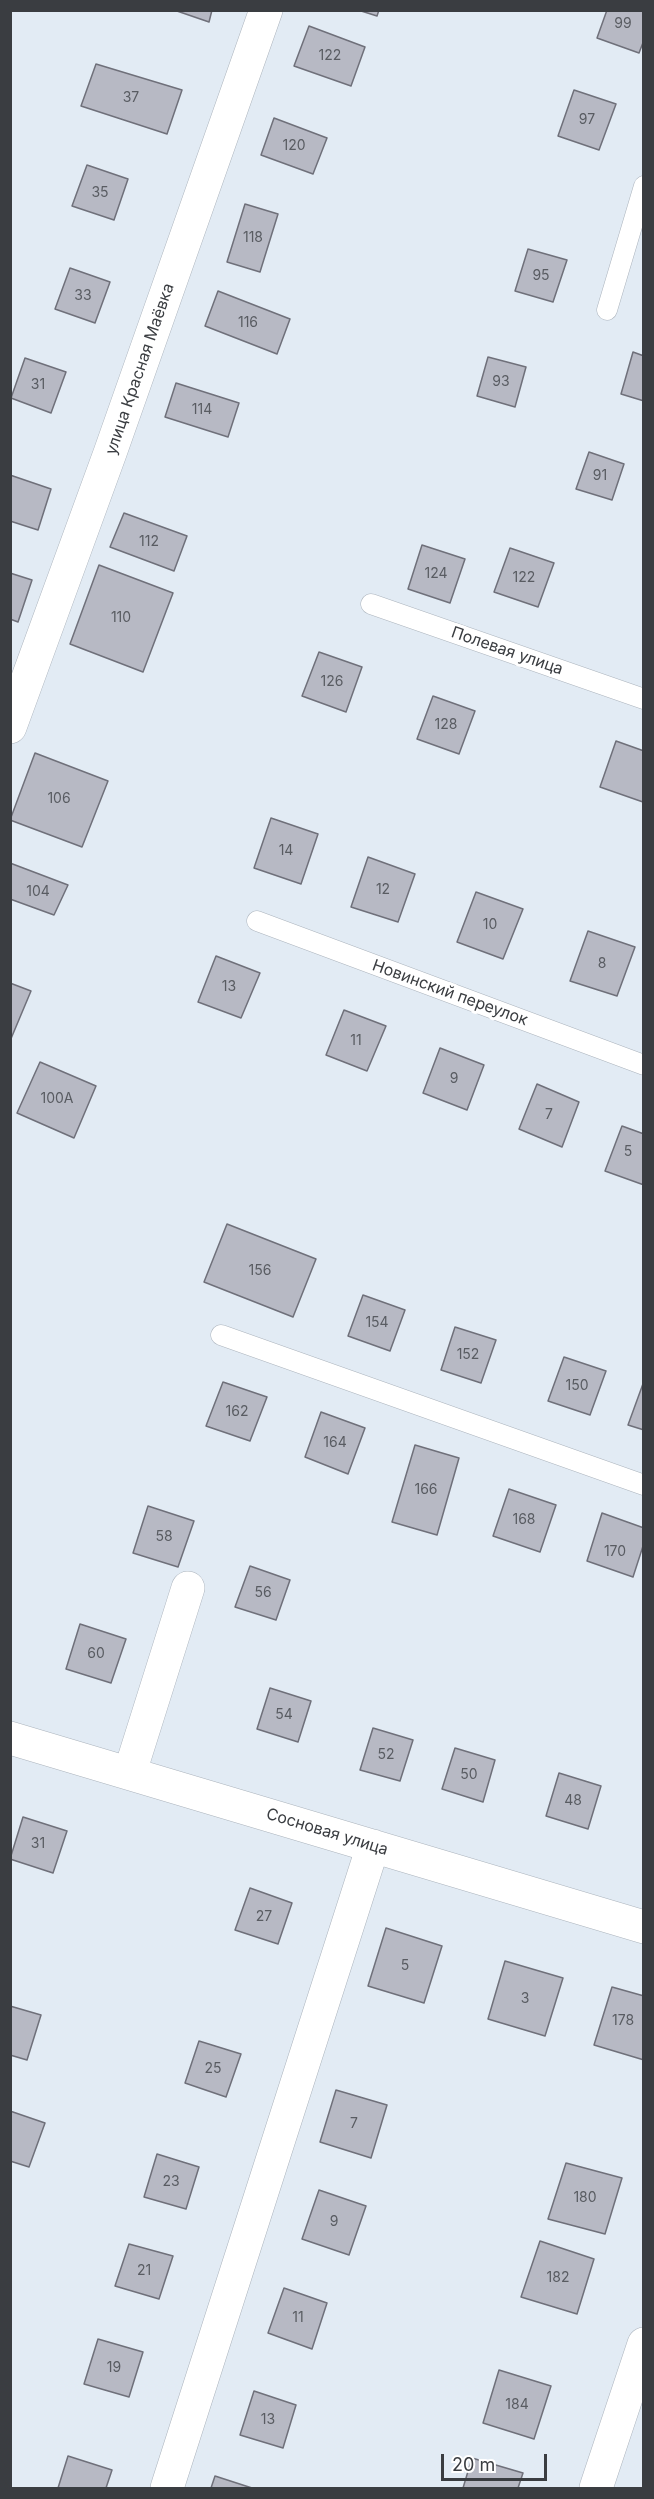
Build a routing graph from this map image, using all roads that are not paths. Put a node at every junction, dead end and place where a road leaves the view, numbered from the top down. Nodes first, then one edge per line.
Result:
1 (266, 10) edge
2 (644, 186) edge
3 (607, 310) dead end
4 (371, 604) dead end
5 (644, 699) edge
6 (10, 728) edge
7 (257, 921) dead end
8 (644, 1065) edge
9 (221, 1335) dead end
10 (644, 1485) edge
11 (188, 1588) dead end
12 (10, 1738) edge
13 (130, 1772) junction
14 (373, 1845) junction
15 (644, 1927) edge
16 (644, 2344) edge
17 (167, 2488) edge
18 (596, 2488) edge

1 - 6 street, улица Красная Маёвка
2 - 3 lane
4 - 5 lane, Полевая улица
7 - 8 lane, Новинский переулок
9 - 10 lane
11 - 13 street
12 - 13 street, Сосновая улица
13 - 14 street, Сосновая улица
14 - 15 street, Сосновая улица
14 - 17 street
16 - 18 street

